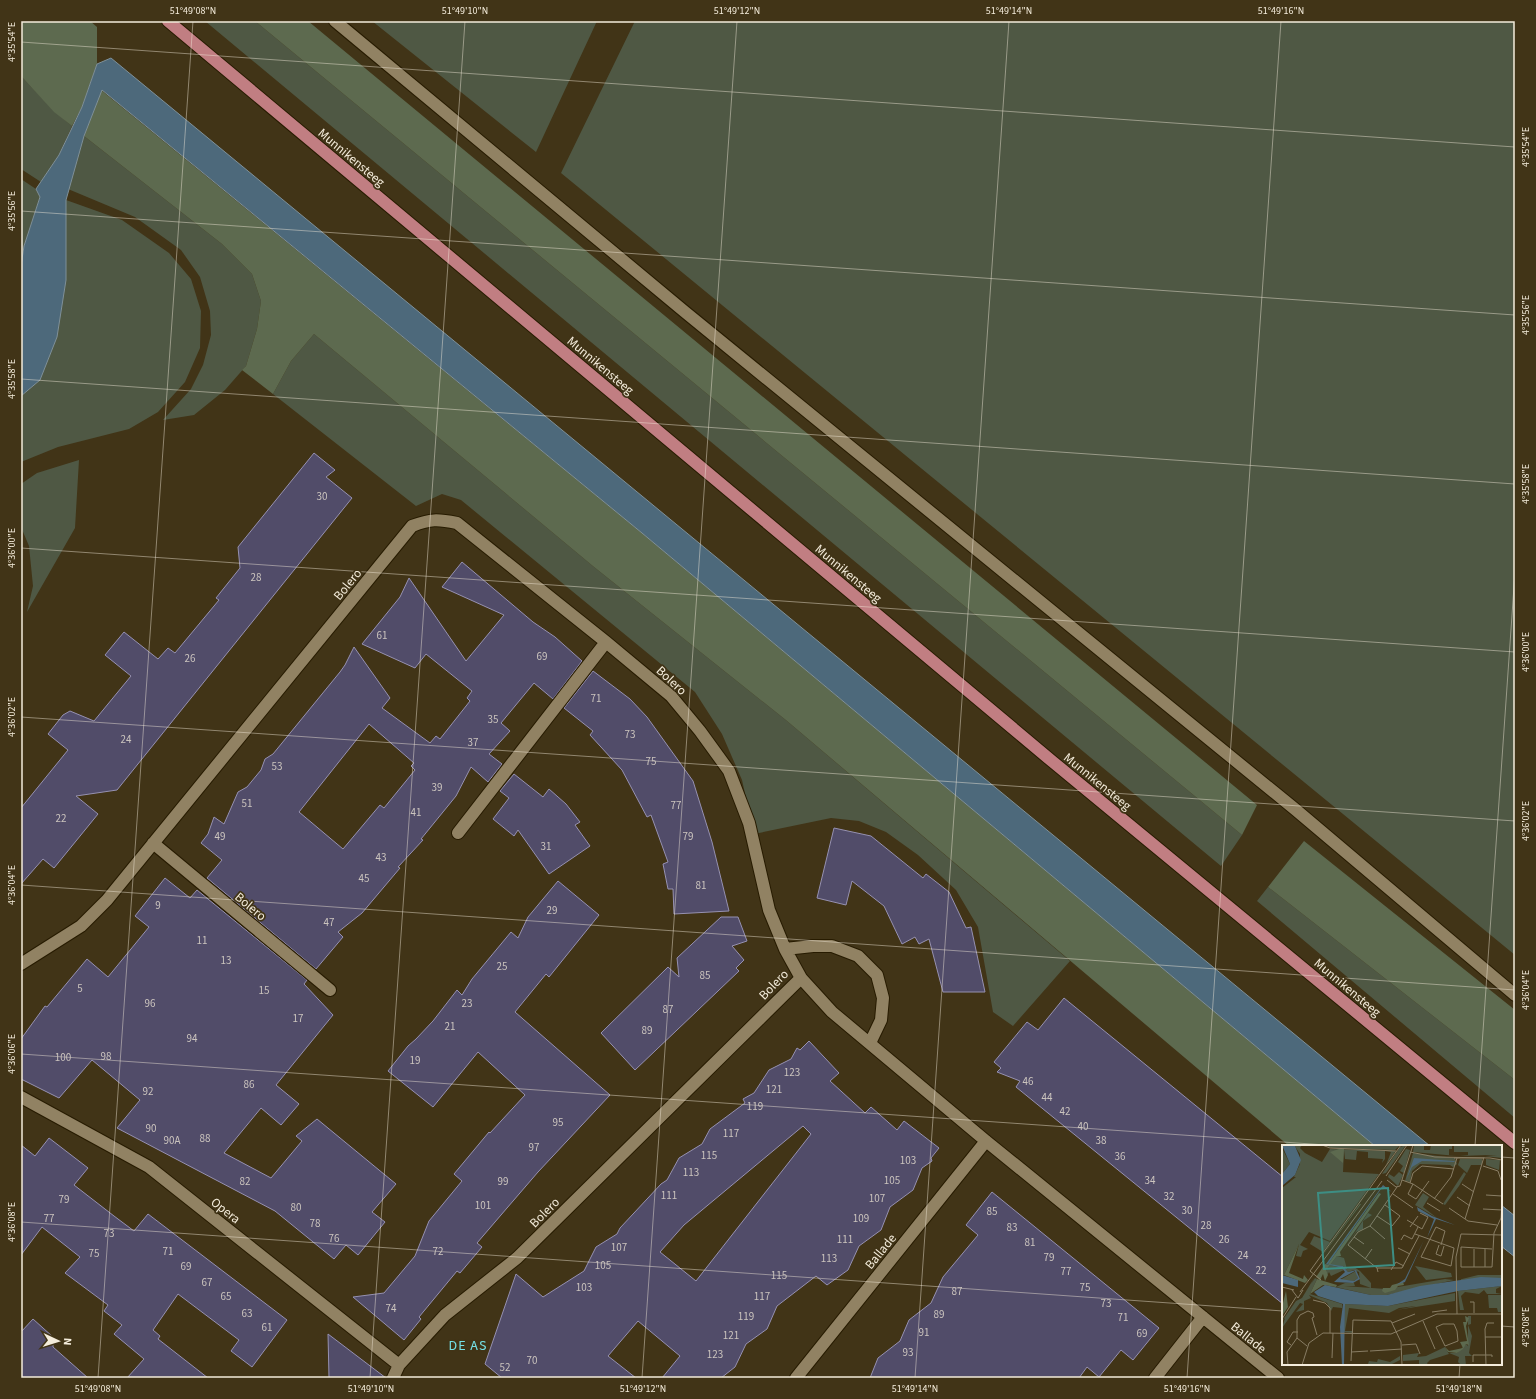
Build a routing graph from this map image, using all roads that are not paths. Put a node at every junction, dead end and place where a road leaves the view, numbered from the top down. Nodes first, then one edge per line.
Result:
1 (168, 21) edge
2 (335, 21) edge
3 (606, 642) junction
4 (458, 833) dead end
5 (154, 843) junction
6 (785, 949) junction
7 (21, 964) edge
8 (801, 978) junction
9 (330, 990) dead end
10 (1515, 995) edge
11 (870, 1043) junction
12 (21, 1097) edge
13 (986, 1141) junction
14 (1515, 1143) edge
15 (1203, 1317) junction
16 (399, 1365) junction
17 (393, 1378) edge
18 (796, 1378) edge
19 (1155, 1378) edge
20 (1278, 1378) edge

1 - 14 main road, Munnikensteeg
2 - 10 street
3 - 4 street
3 - 5 street, Bolero
3 - 6 street, Bolero
5 - 7 street, Bolero
5 - 9 street, Bolero
6 - 8 street, Bolero
6 - 11 street
8 - 11 street, Ballade
8 - 16 street, Bolero
11 - 13 street, Ballade
12 - 16 street, Opera
13 - 15 street, Ballade
13 - 18 street, Ballade
15 - 19 street
15 - 20 street, Ballade
16 - 17 street

